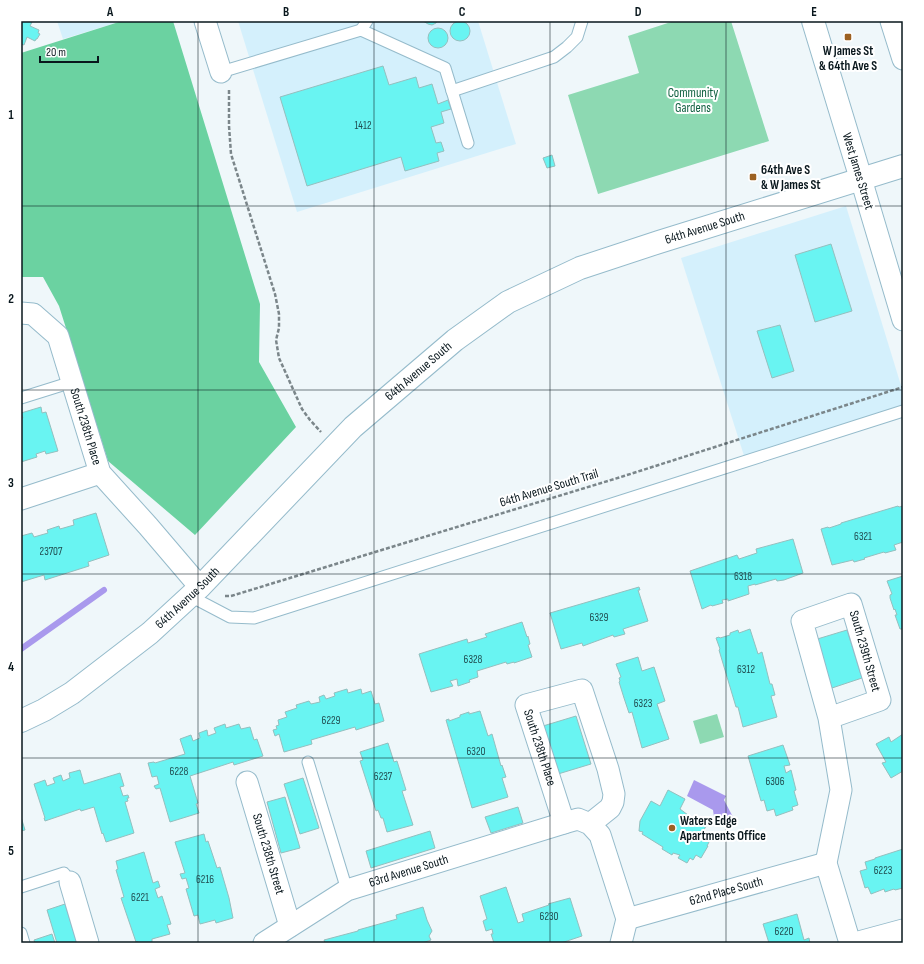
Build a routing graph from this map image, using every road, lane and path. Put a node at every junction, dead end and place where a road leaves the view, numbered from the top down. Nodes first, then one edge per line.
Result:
1 (205, 21) edge
2 (582, 21) edge
3 (813, 21) edge
4 (891, 21) edge
5 (364, 26) edge
6 (903, 59) edge
7 (224, 71) junction
8 (452, 91) junction
9 (468, 143) dead end
10 (903, 166) edge
11 (861, 179) junction
12 (27, 314) edge
13 (903, 320) edge
14 (72, 382) junction
15 (903, 387) edge
16 (21, 398) edge
17 (903, 411) edge
18 (334, 447) junction
19 (100, 473) junction
20 (21, 499) edge
21 (195, 591) junction
22 (829, 718) junction
23 (21, 721) edge
24 (308, 762) dead end
25 (247, 782) dead end
26 (564, 823) junction
27 (590, 824) junction
28 (826, 863) junction
29 (70, 882) joint
30 (21, 887) edge
31 (347, 890) junction
32 (627, 919) junction
33 (290, 926) junction
34 (903, 930) edge
35 (21, 933) edge
36 (24, 943) edge
37 (88, 943) edge
38 (264, 943) edge
39 (621, 943) edge
40 (850, 943) edge
41 (856, 943) edge

1 - 7 street
2 - 8 lane
3 - 11 street, West James Street
4 - 6 street
5 - 7 lane
5 - 8 lane
7 - 18 path
8 - 9 lane
10 - 11 street, 64th Avenue South
11 - 13 street, West James Street
11 - 18 street, 64th Avenue South
12 - 14 street, South 238th Place
14 - 16 lane
14 - 19 street, South 238th Place
15 - 21 path, 64th Avenue South Trail
17 - 21 lane
18 - 21 street, 64th Avenue South
19 - 20 street
19 - 21 street, South 238th Place
21 - 23 street, 64th Avenue South
22 - 22 street, South 239th Street
22 - 28 street, South 239th Street
24 - 31 lane
25 - 33 street, South 238th Street
26 - 27 street
26 - 27 street, South 238th Place
26 - 31 street, 63rd Avenue South
27 - 32 street
28 - 32 street, 62nd Place South
28 - 40 street, South 239th Street
29 - 30 lane
29 - 37 street
31 - 33 street, 63rd Avenue South
32 - 39 street
33 - 38 street, 63rd Avenue South
34 - 41 street
35 - 36 lane

